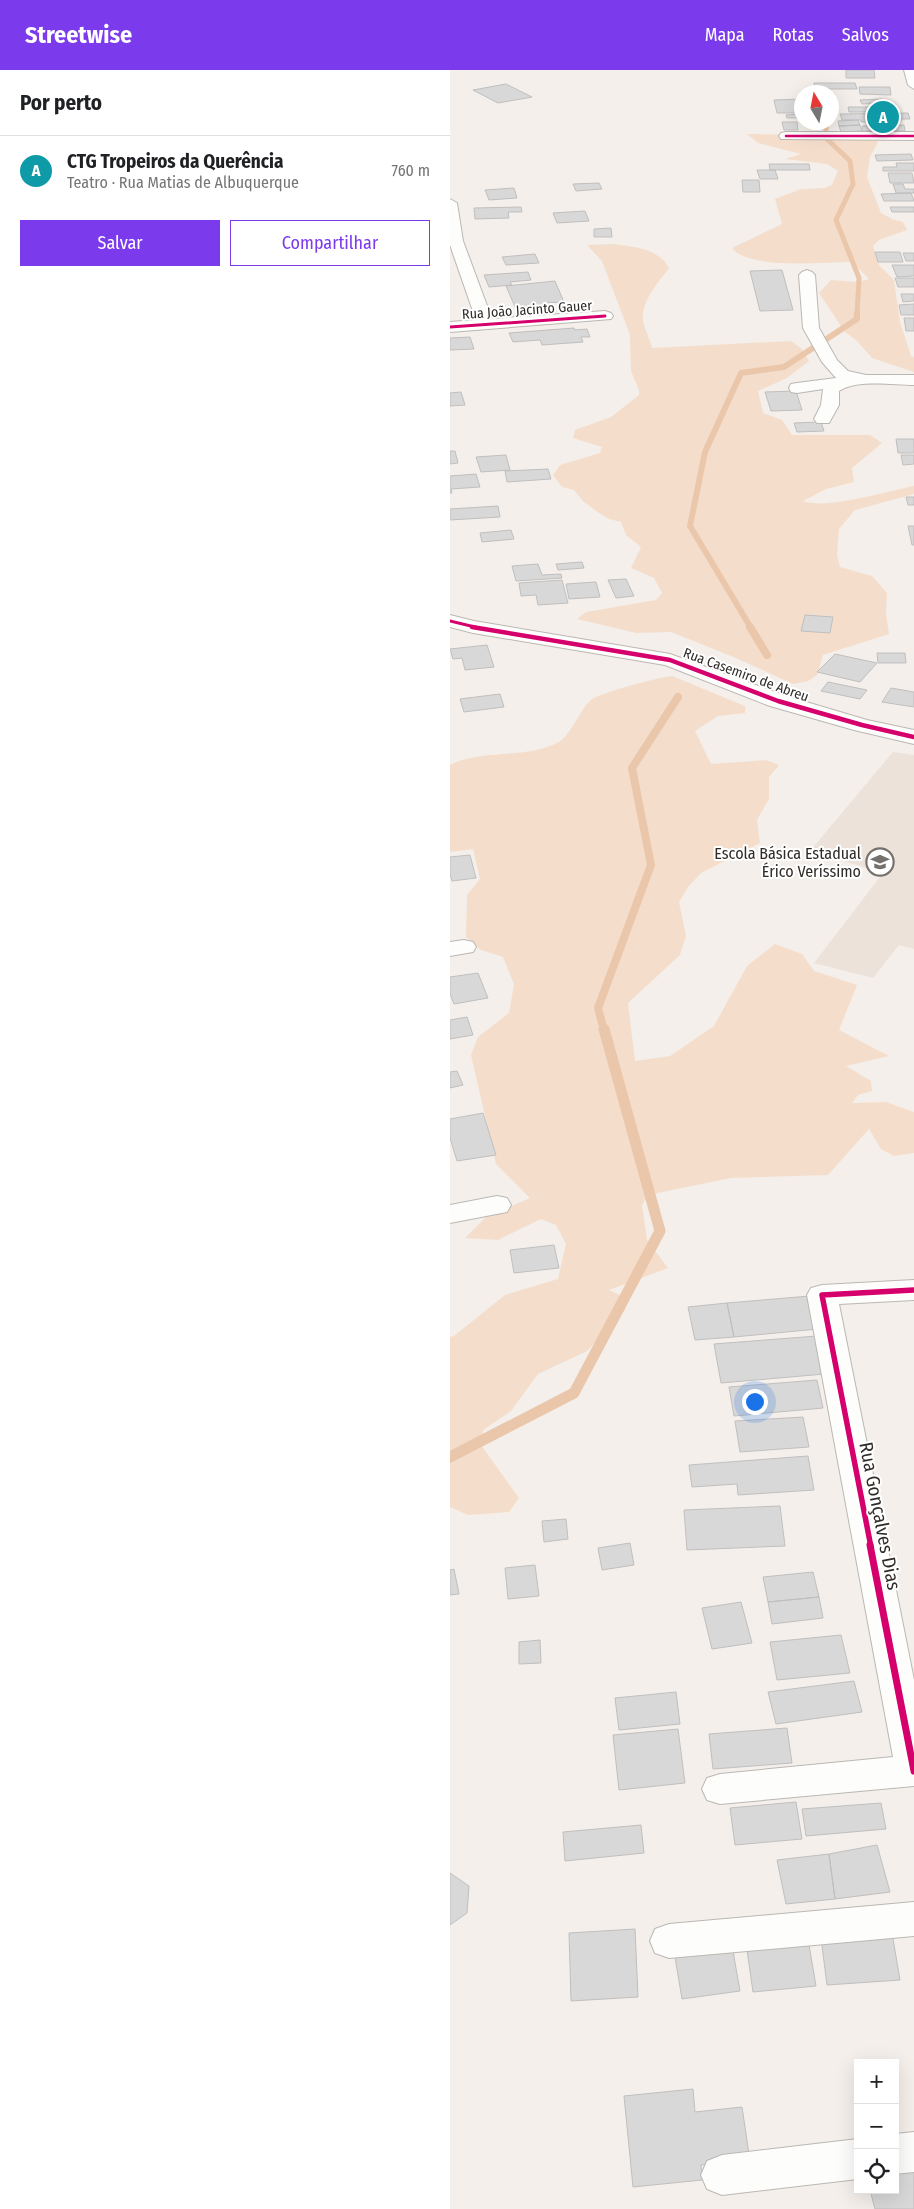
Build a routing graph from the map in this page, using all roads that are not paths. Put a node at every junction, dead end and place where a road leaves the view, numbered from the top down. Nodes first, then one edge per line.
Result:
1 (910, 70) edge
2 (914, 85) edge
3 (786, 136) dead end
4 (914, 136) edge
5 (450, 203) edge
6 (807, 275) dead end
7 (605, 316) dead end
8 (486, 325) junction
9 (450, 327) edge
10 (857, 379) junction
11 (914, 380) edge
12 (840, 383) junction
13 (797, 388) dead end
14 (824, 419) dead end
15 (450, 621) edge
16 (914, 737) edge
17 (497, 1205) dead end
18 (450, 1214) edge
19 (914, 1290) edge
20 (914, 1771) edge
21 (720, 1789) dead end
22 (914, 1919) edge
23 (669, 1941) dead end
24 (914, 2152) edge
25 (899, 2154) edge
26 (854, 2159) edge
27 (722, 2175) dead end

1 - 2 street
3 - 4 street
5 - 8 street
6 - 10 street
7 - 8 street, Rua João Jacinto Gauer
8 - 9 street, Rua João Jacinto Gauer
10 - 11 street
10 - 12 street
12 - 13 street
12 - 14 street
15 - 16 street, Rua Casemiro de Abreu
17 - 18 street
19 - 20 street, Rua Gonçalves Dias
20 - 21 street
22 - 23 street
24 - 25 street
26 - 27 street

